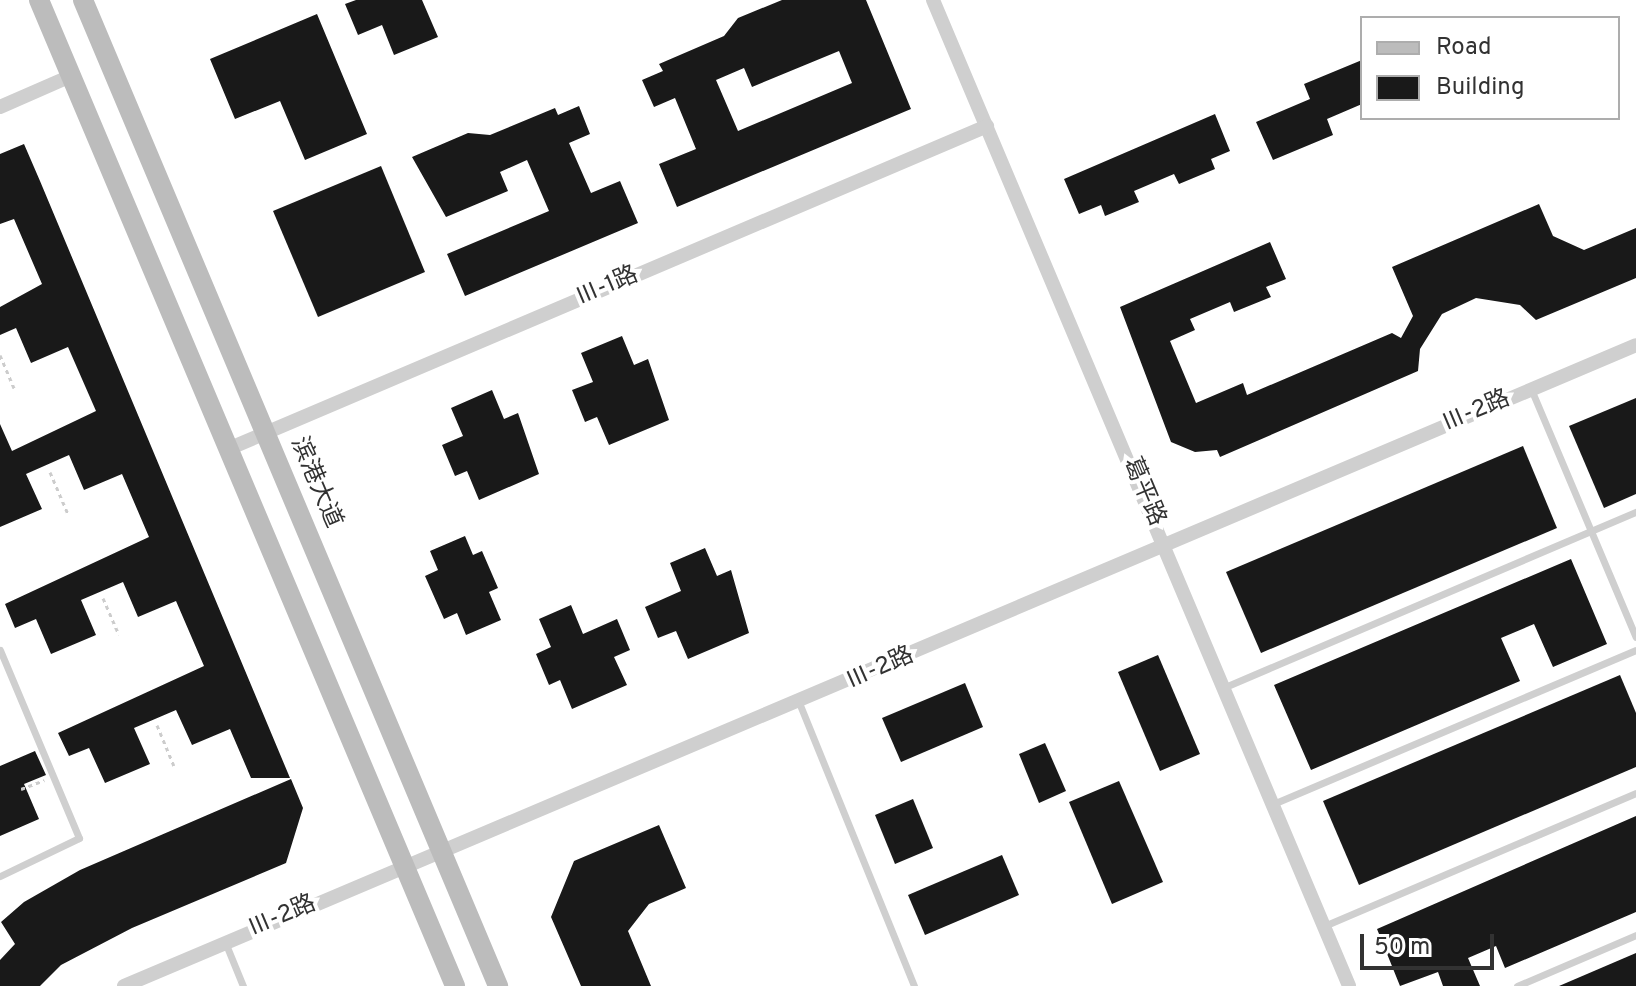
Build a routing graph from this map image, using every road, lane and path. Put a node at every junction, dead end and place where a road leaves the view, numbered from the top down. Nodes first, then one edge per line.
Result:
1 (39, 0) edge
2 (83, 0) edge
3 (933, 0) edge
4 (71, 76) junction
5 (0, 107) edge
6 (987, 126) junction
7 (1636, 345) edge
8 (0, 355) edge
9 (14, 388) dead end
10 (1531, 389) junction
11 (265, 433) junction
12 (228, 449) junction
13 (50, 472) dead end
14 (1636, 512) edge
15 (68, 514) dead end
16 (1591, 531) junction
17 (1165, 544) junction
18 (103, 598) dead end
19 (119, 635) dead end
20 (1636, 637) edge
21 (0, 650) edge
22 (1636, 650) edge
23 (1225, 687) junction
24 (800, 705) junction
25 (157, 725) dead end
26 (174, 766) dead end
27 (53, 776) junction
28 (21, 789) dead end
29 (1636, 793) edge
30 (1273, 804) junction
31 (441, 851) junction
32 (404, 866) junction
33 (0, 876) edge
34 (1324, 926) junction
35 (1636, 935) edge
36 (225, 942) junction
37 (124, 986) edge
38 (243, 986) edge
39 (455, 986) edge
40 (498, 986) edge
41 (914, 986) edge
42 (1349, 986) edge
43 (1517, 986) edge

1 - 4 main road
2 - 11 main road, 滨港大道
3 - 6 street, 葛平路
4 - 5 street
4 - 12 main road
6 - 11 street, III-1路
6 - 17 street, 葛平路
7 - 10 street, III-2路
8 - 9 path
10 - 16 lane
10 - 17 street, III-2路
11 - 12 street, III-1路
11 - 31 main road, 滨港大道
12 - 32 main road
13 - 15 path
14 - 16 lane
16 - 20 lane
16 - 23 lane
17 - 23 street, 葛平路
17 - 24 street, III-2路
18 - 19 path
21 - 27 lane
22 - 30 lane
23 - 30 street, 葛平路
24 - 31 street, III-2路
24 - 41 lane
25 - 26 path
27 - 28 path
27 - 33 lane
29 - 34 lane
30 - 34 street, 葛平路
31 - 32 street, III-2路
31 - 40 main road, 滨港大道
32 - 36 street, III-2路
32 - 39 main road
34 - 42 street, 葛平路
35 - 43 lane
36 - 37 street, III-2路
36 - 38 lane

